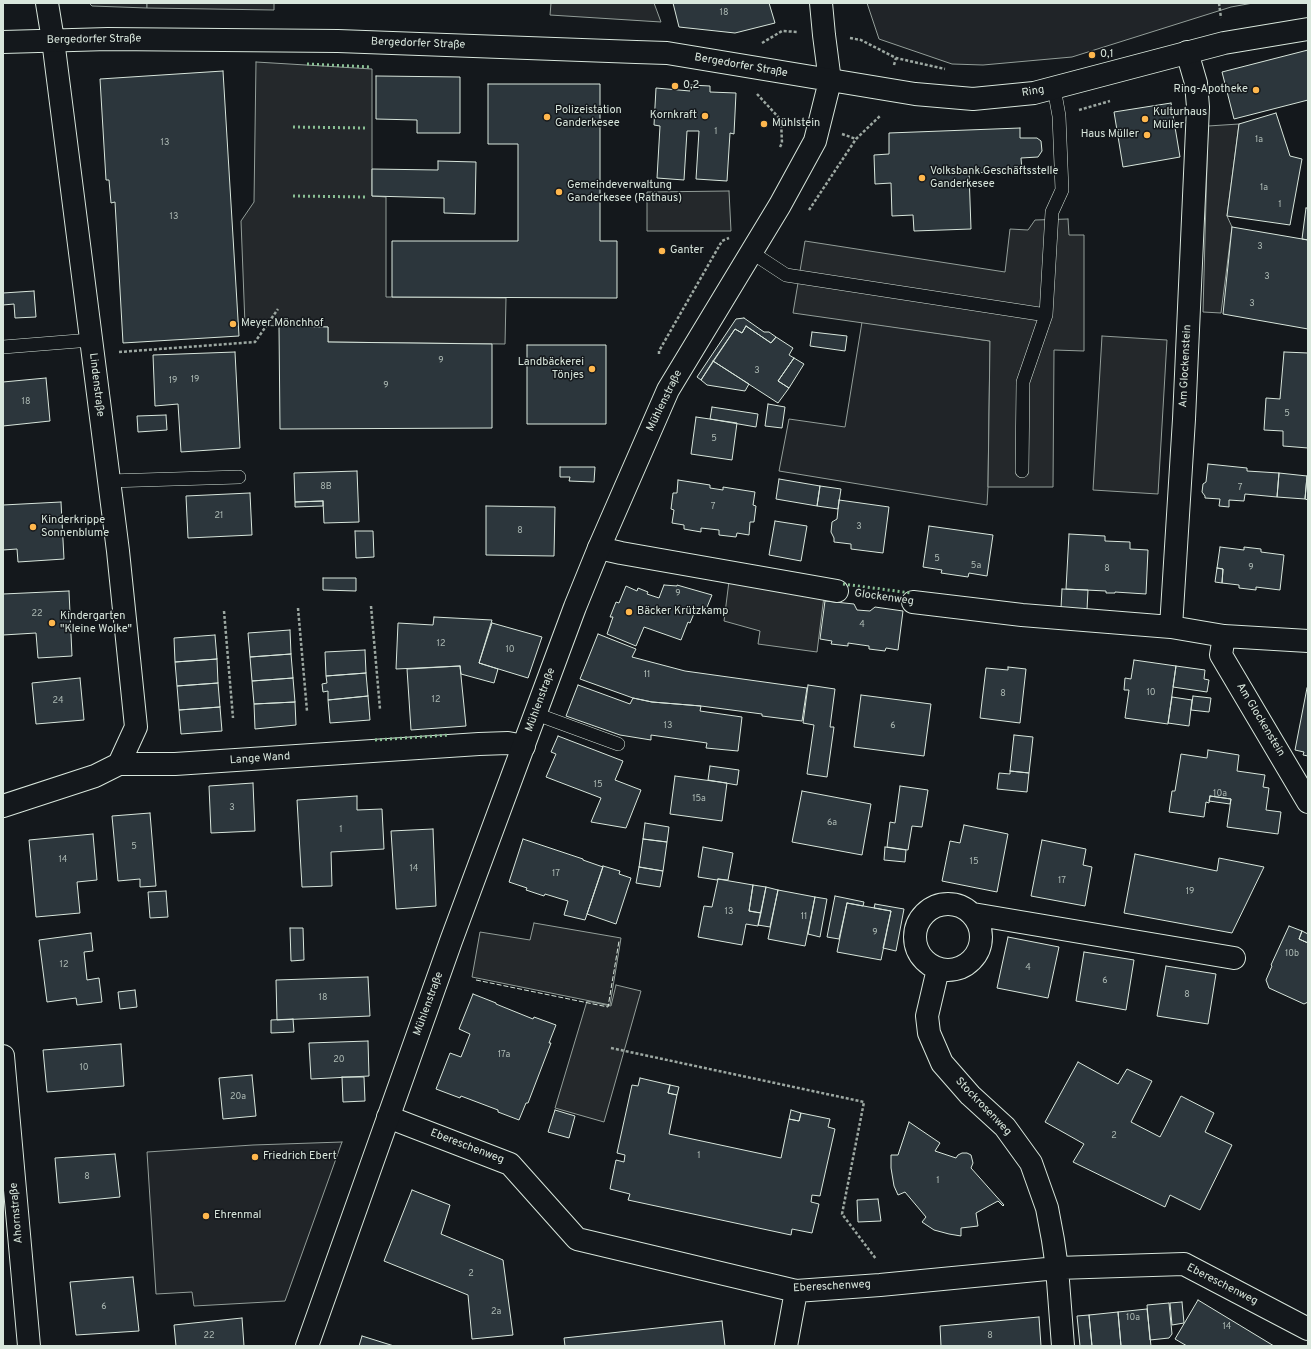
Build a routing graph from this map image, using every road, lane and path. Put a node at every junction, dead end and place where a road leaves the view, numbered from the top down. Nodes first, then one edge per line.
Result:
1 (47, 3) edge
2 (821, 3) edge
3 (1219, 3) edge
4 (1222, 22) dead end
5 (1308, 29) edge
6 (824, 35) junction
7 (53, 40) junction
8 (3, 42) edge
9 (761, 43) dead end
10 (1187, 52) junction
11 (896, 58) dead end
12 (830, 81) junction
13 (1054, 88) junction
14 (757, 94) dead end
15 (881, 117) dead end
16 (781, 120) dead end
17 (856, 138) dead end
18 (751, 252) junction
19 (278, 308) dead end
20 (1046, 315) junction
21 (3, 347) edge
22 (92, 347) junction
23 (1022, 471) dead end
24 (239, 477) dead end
25 (109, 481) junction
26 (599, 548) junction
27 (837, 591) joint
28 (913, 602) joint
29 (371, 606) dead end
30 (298, 608) dead end
31 (224, 610) dead end
32 (1171, 627) junction
33 (1224, 636) junction
34 (1308, 641) edge
35 (380, 710) dead end
36 (307, 711) dead end
37 (536, 714) junction
38 (233, 718) dead end
39 (618, 744) dead end
40 (524, 746) junction
41 (119, 764) junction
42 (1308, 802) edge
43 (3, 806) edge
44 (973, 914) junction
45 (1234, 958) dead end
46 (938, 969) junction
47 (611, 1048) dead end
48 (3, 1056) edge
49 (388, 1117) junction
50 (1057, 1268) junction
51 (880, 1285) junction
52 (796, 1291) junction
53 (1308, 1329) edge
54 (29, 1346) edge
55 (307, 1346) edge
56 (786, 1346) edge
57 (1063, 1346) edge

1 - 7 street, Lindenstraße
2 - 6 street
3 - 4 path
5 - 10 street, Ring
6 - 9 path
6 - 11 path
6 - 12 street
7 - 8 street, Bergedorfer Straße
7 - 12 street, Bergedorfer Straße
7 - 22 street, Lindenstraße
10 - 13 street, Ring
10 - 32 street, Am Glockenstein
12 - 13 street, Ring
12 - 18 street, Mühlenstraße
13 - 20 lane
14 - 16 path
15 - 17 path
18 - 20 lane
18 - 26 street, Mühlenstraße
19 - 22 path
20 - 23 lane
21 - 22 lane
22 - 25 street, Lindenstraße
24 - 25 lane
25 - 41 street, Lindenstraße
26 - 27 street
26 - 37 street, Mühlenstraße
27 - 28 path, Glockenweg
28 - 32 street, Glockenweg
29 - 35 path
30 - 36 path
31 - 38 path
32 - 33 street
33 - 34 street
33 - 42 street, Am Glockenstein
37 - 39 lane
37 - 40 street, Mühlenstraße
40 - 41 street, Lange Wand
40 - 49 street, Mühlenstraße
41 - 43 street, Lange Wand
44 - 45 street
44 - 46 street
44 - 46 street
46 - 50 street, Stockrosenweg
47 - 51 path
48 - 54 street, Ahornstraße
49 - 52 street, Ebereschenweg
49 - 55 street, Mühlenstraße
50 - 51 street, Ebereschenweg
50 - 53 street, Ebereschenweg
50 - 57 street, Stockrosenweg
51 - 52 street, Ebereschenweg
52 - 56 street

